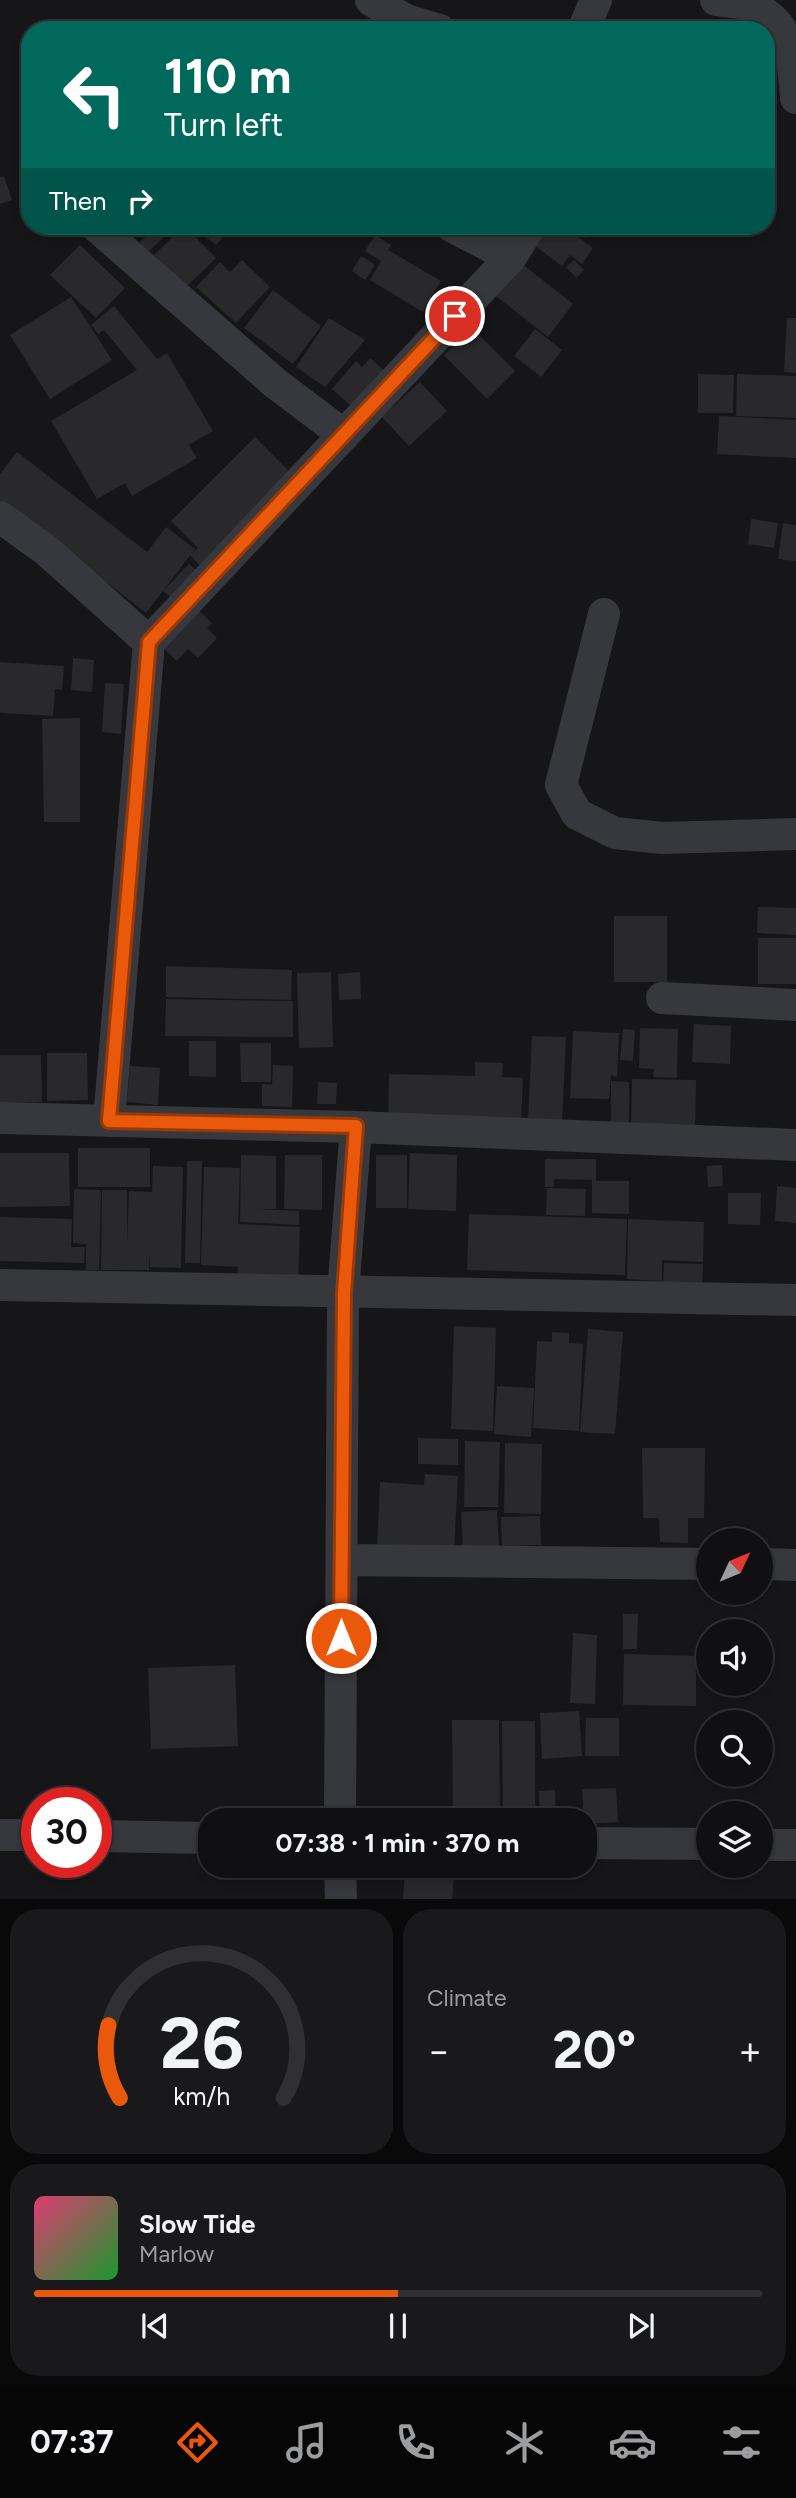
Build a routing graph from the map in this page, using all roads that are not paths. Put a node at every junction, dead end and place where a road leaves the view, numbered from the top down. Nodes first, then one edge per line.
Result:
1 (371, 0) edge
2 (596, 0) edge
3 (716, 0) edge
4 (409, 21) edge
5 (587, 21) edge
6 (796, 98) edge
7 (106, 235) edge
8 (468, 235) edge
9 (524, 235) edge
10 (511, 257) junction
11 (344, 435) junction
12 (0, 517) edge
13 (604, 614) dead end
14 (149, 642) junction
15 (796, 834) edge
16 (662, 998) dead end
17 (796, 1004) edge
18 (0, 1118) edge
19 (109, 1121) junction
20 (356, 1126) junction
21 (796, 1145) edge
22 (0, 1285) edge
23 (344, 1293) junction
24 (796, 1300) edge
25 (342, 1560) junction
26 (696, 1564) edge
27 (774, 1564) edge
28 (796, 1565) edge
29 (340, 1808) edge
30 (0, 1835) edge
31 (21, 1835) edge
32 (112, 1836) edge
33 (198, 1838) edge
34 (597, 1843) edge
35 (696, 1844) edge
36 (773, 1845) edge
37 (796, 1845) edge
38 (340, 1878) edge
39 (341, 1899) edge

1 - 4 street
2 - 5 street
3 - 6 street
7 - 11 street
8 - 10 street
9 - 10 street
10 - 11 street
11 - 14 street
12 - 14 street
13 - 15 street
14 - 19 street
16 - 17 street
18 - 19 street
19 - 20 street
20 - 21 street
20 - 23 street
22 - 23 street
23 - 24 street
23 - 25 street
25 - 26 street
25 - 29 street
27 - 28 street
30 - 31 street
32 - 33 street
34 - 35 street
36 - 37 street
38 - 39 street

